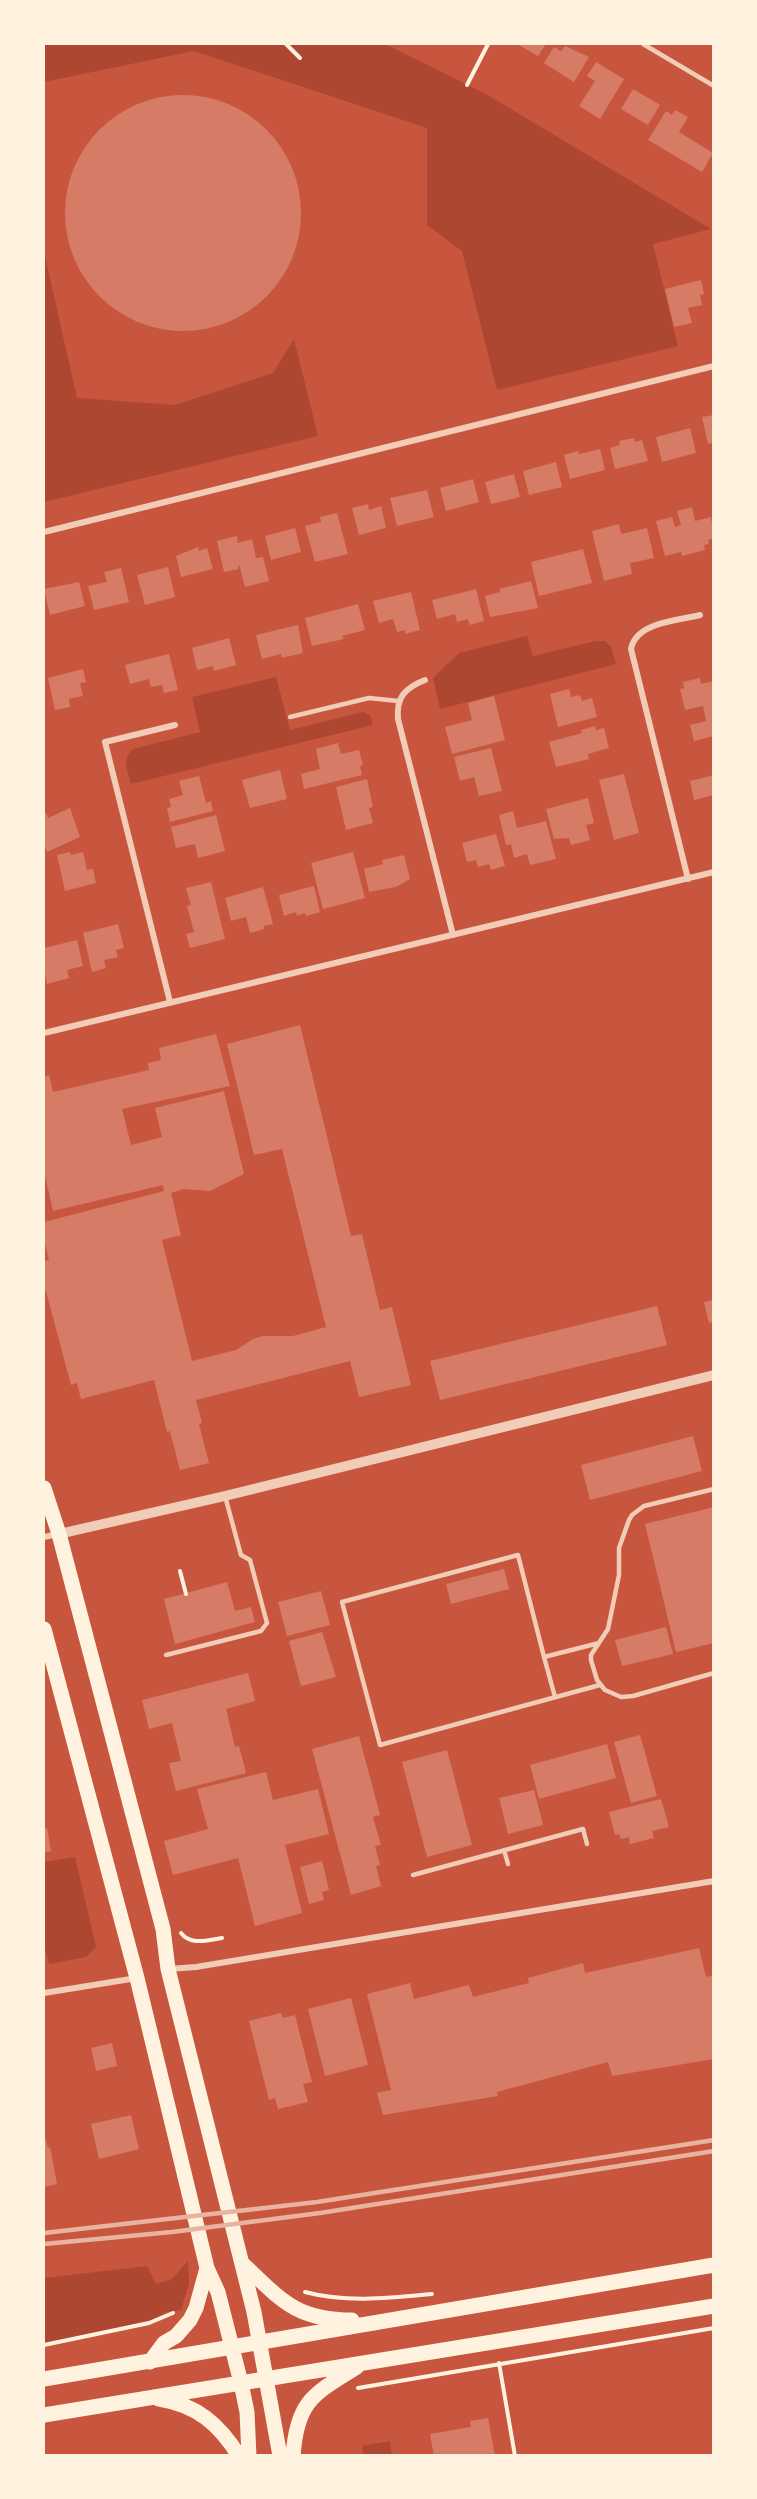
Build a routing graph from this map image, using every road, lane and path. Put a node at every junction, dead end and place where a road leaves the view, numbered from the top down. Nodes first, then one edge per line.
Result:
1 (286, 44) edge
2 (488, 44) edge
3 (643, 44) edge
4 (300, 58) dead end
5 (466, 85) dead end
6 (714, 86) edge
7 (714, 366) edge
8 (44, 532) edge
9 (700, 615) dead end
10 (425, 680) dead end
11 (399, 701) junction
12 (290, 717) dead end
13 (175, 725) dead end
14 (714, 872) edge
15 (688, 879) junction
16 (453, 935) junction
17 (171, 1002) junction
18 (44, 1033) edge
19 (714, 1375) edge
20 (44, 1488) edge
21 (714, 1489) edge
22 (225, 1496) junction
23 (59, 1534) junction
24 (44, 1537) edge
25 (180, 1571) dead end
26 (186, 1594) dead end
27 (44, 1629) edge
28 (599, 1643) junction
29 (166, 1655) dead end
30 (544, 1657) junction
31 (714, 1673) edge
32 (600, 1685) junction
33 (555, 1697) junction
34 (588, 1844) dead end
35 (504, 1850) junction
36 (508, 1864) dead end
37 (413, 1875) dead end
38 (714, 1881) edge
39 (181, 1933) dead end
40 (222, 1938) dead end
41 (168, 1969) junction
42 (137, 1978) junction
43 (44, 1994) edge
44 (241, 2258) junction
45 (207, 2263) junction
46 (714, 2265) edge
47 (302, 2291) dead end
48 (442, 2292) dead end
49 (714, 2306) edge
50 (178, 2312) dead end
51 (398, 2320) junction
52 (714, 2328) edge
53 (260, 2343) junction
54 (44, 2345) edge
55 (232, 2348) junction
56 (150, 2362) junction
57 (362, 2363) junction
58 (499, 2363) junction
59 (266, 2378) junction
60 (44, 2379) edge
61 (241, 2383) junction
62 (349, 2391) dead end
63 (151, 2398) junction
64 (44, 2415) edge
65 (239, 2456) edge
66 (249, 2456) edge
67 (280, 2456) edge
68 (293, 2456) edge
69 (515, 2456) edge

1 - 4 path
2 - 5 path
3 - 6 lane
7 - 8 street
9 - 15 street
10 - 11 street
11 - 12 lane
11 - 16 street
13 - 17 street
14 - 15 street
15 - 16 street
16 - 17 street
17 - 18 street
19 - 22 street
20 - 23 highway
21 - 28 lane
22 - 23 street
22 - 29 lane
23 - 24 street
23 - 41 highway
25 - 26 path
27 - 42 highway
28 - 30 lane
28 - 32 lane
30 - 33 lane
30 - 33 lane
31 - 32 lane
32 - 33 lane
34 - 35 lane
35 - 36 lane
35 - 37 lane
38 - 41 street
39 - 40 path
41 - 44 highway
42 - 43 street
42 - 45 highway
44 - 51 highway
44 - 53 highway
45 - 55 highway
45 - 56 highway
46 - 51 highway
47 - 48 path
49 - 57 highway
50 - 54 path
51 - 53 highway
52 - 58 path
53 - 55 highway
53 - 59 highway
55 - 56 highway
55 - 61 highway
56 - 60 highway
57 - 59 highway
57 - 68 highway
58 - 62 path
58 - 69 path
59 - 61 highway
59 - 67 highway
61 - 63 highway
61 - 66 highway
63 - 64 highway
63 - 65 highway

